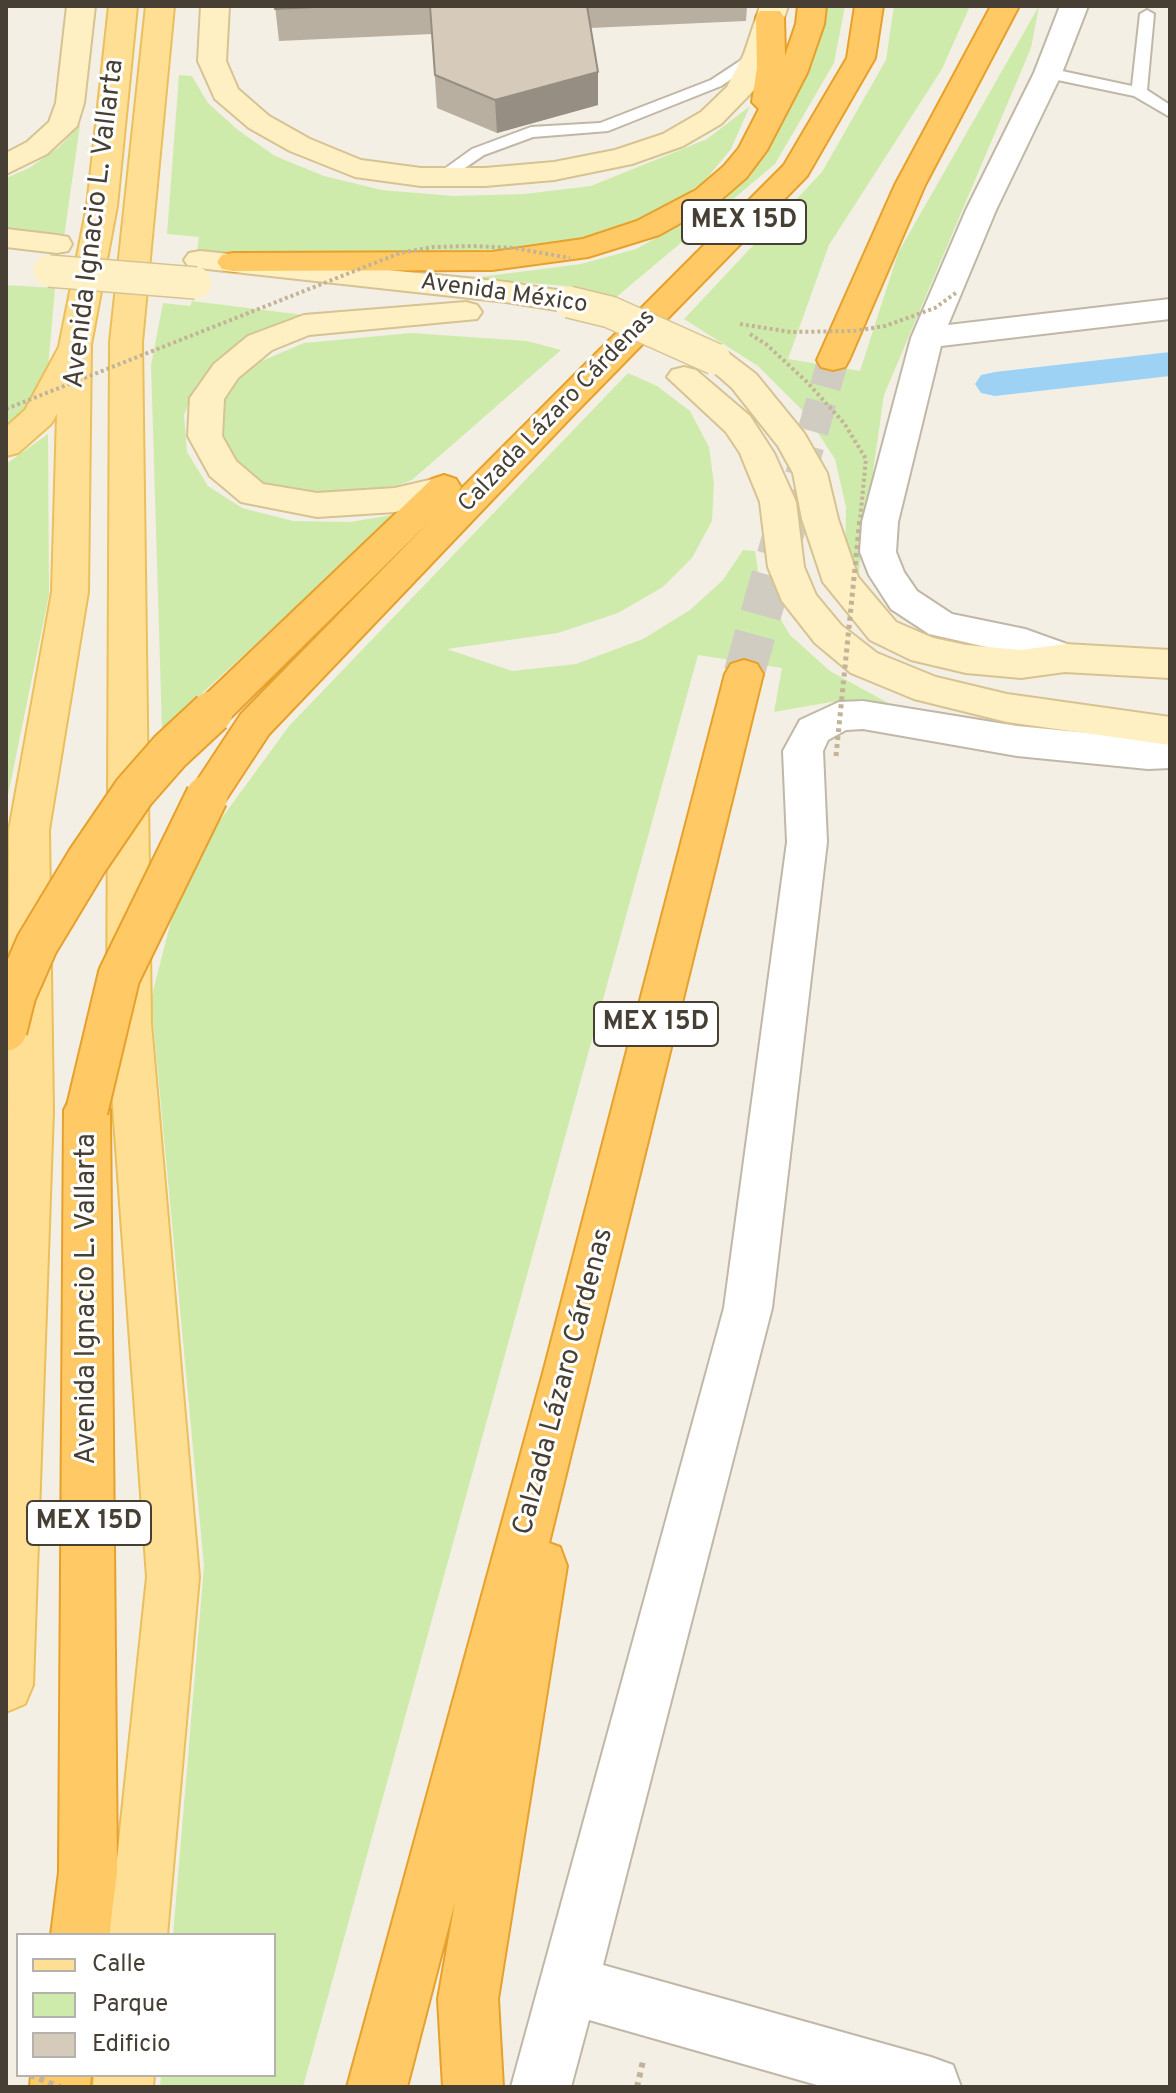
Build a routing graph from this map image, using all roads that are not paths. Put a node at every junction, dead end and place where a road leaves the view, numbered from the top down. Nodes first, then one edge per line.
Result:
1 (81, 6) edge
2 (123, 6) edge
3 (160, 6) edge
4 (215, 6) edge
5 (812, 6) edge
6 (869, 6) edge
7 (1005, 6) edge
8 (1074, 6) edge
9 (772, 12) edge
10 (1147, 14) dead end
11 (758, 54) junction
12 (1048, 73) junction
13 (1139, 92) junction
14 (1170, 112) edge
15 (752, 150) junction
16 (6, 165) edge
17 (441, 177) junction
18 (6, 238) edge
19 (53, 257) junction
20 (233, 262) junction
21 (6, 267) edge
22 (198, 271) junction
23 (1170, 309) edge
24 (466, 312) junction
25 (564, 314) junction
26 (927, 338) junction
27 (75, 345) junction
28 (833, 360) tunnel mouth
29 (564, 404) junction
30 (6, 445) edge
31 (442, 489) junction
32 (1065, 658) junction
33 (1170, 664) edge
34 (744, 674) tunnel mouth
35 (1170, 731) edge
36 (1170, 753) edge
37 (207, 796) joint
38 (6, 1030) edge
39 (568, 1373) junction
40 (6, 1685) edge
41 (80, 1933) edge
42 (138, 1933) edge
43 (569, 1985) junction
44 (377, 2087) edge
45 (473, 2087) edge
46 (541, 2087) edge
47 (931, 2087) edge

1 - 16 main road, Avenida Ignacio L. Vallarta
2 - 27 main road, Avenida Ignacio L. Vallarta
3 - 42 main road, Avenida Ignacio L. Vallarta
4 - 17 main road
5 - 15 highway
6 - 29 highway, Calzada Lázaro Cárdenas / MEX 15D
7 - 28 highway
8 - 12 street
9 - 11 main road
9 - 15 highway
10 - 13 lane
11 - 17 lane
11 - 17 main road
12 - 13 lane
12 - 26 street
13 - 14 lane
15 - 20 highway
18 - 19 main road, Avenida México
19 - 21 main road, Avenida México
19 - 22 main road, Avenida México, bridge
20 - 22 main road, Avenida México
20 - 25 main road, Avenida México
22 - 24 main road, Avenida México
23 - 26 street
24 - 25 main road, Avenida México
24 - 31 main road
25 - 32 main road, Avenida México, bridge
25 - 35 main road, Avenida México
26 - 32 street
27 - 30 main road
27 - 40 main road, Avenida Ignacio L. Vallarta
29 - 31 highway
29 - 37 highway, Calzada Lázaro Cárdenas / MEX 15D
31 - 38 highway, bridge
32 - 33 main road, Avenida México
34 - 39 highway, Calzada Lázaro Cárdenas / MEX 15D
36 - 43 street
37 - 41 highway, Avenida Ignacio L. Vallarta / MEX 15D, bridge
39 - 44 highway, Calzada Lázaro Cárdenas / MEX 15D
39 - 45 highway
43 - 46 street
43 - 47 street

